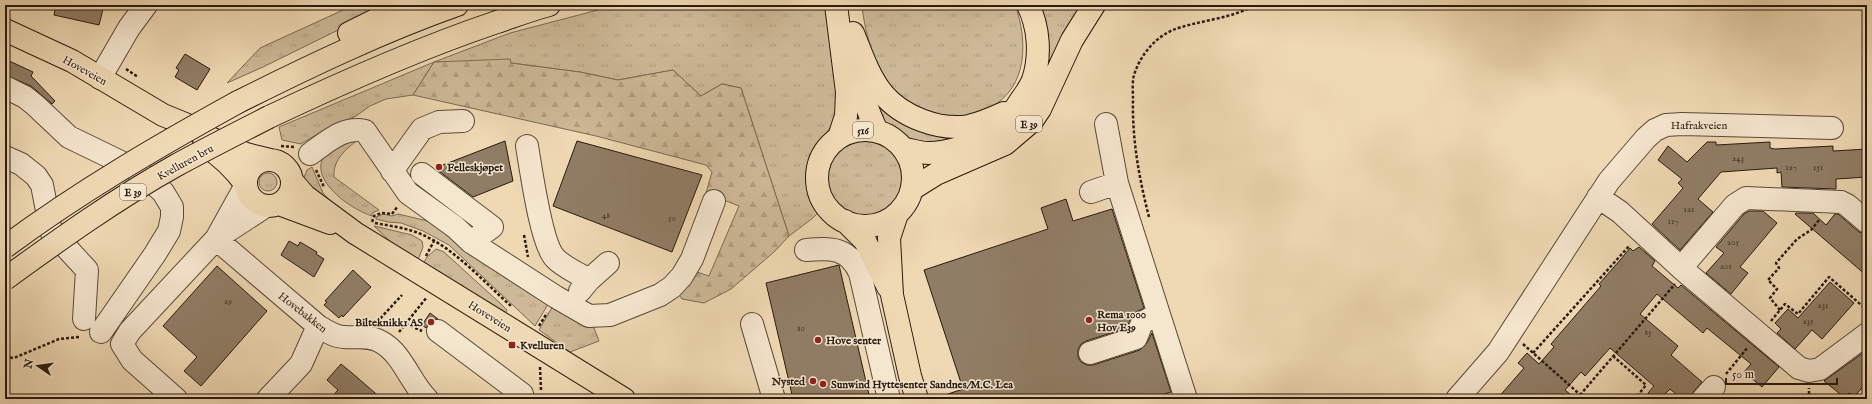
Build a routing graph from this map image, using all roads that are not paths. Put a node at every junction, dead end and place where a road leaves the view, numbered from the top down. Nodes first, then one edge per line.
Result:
1 (146, 5) edge
2 (406, 5) edge
3 (457, 5) edge
4 (549, 5) edge
5 (836, 5) edge
6 (850, 5) edge
7 (1028, 5) edge
8 (1094, 5) edge
9 (5, 30) edge
10 (853, 33) junction
11 (100, 78) junction
12 (5, 87) edge
13 (238, 102) junction
14 (1016, 107) junction
15 (163, 115) junction
16 (463, 121) dead end
17 (1106, 124) dead end
18 (1832, 128) dead end
19 (877, 131) junction
20 (839, 137) junction
21 (527, 146) dead end
22 (904, 149) junction
23 (274, 153) junction
24 (310, 154) road end
25 (5, 157) edge
26 (392, 171) junction
27 (422, 174) dead end
28 (292, 182) junction
29 (1116, 183) junction
30 (246, 185) junction
31 (912, 189) junction
32 (1091, 192) dead end
33 (1598, 198) junction
34 (714, 201) dead end
35 (272, 205) junction
36 (896, 214) junction
37 (845, 221) junction
38 (1867, 222) edge
39 (360, 226) junction
40 (216, 239) junction
41 (471, 242) junction
42 (5, 247) edge
43 (806, 250) dead end
44 (608, 264) dead end
45 (1683, 270) junction
46 (5, 279) edge
47 (589, 280) junction
48 (892, 296) junction
49 (570, 304) junction
50 (1158, 314) junction
51 (752, 324) dead end
52 (318, 326) junction
53 (438, 331) dead end
54 (101, 332) junction
55 (1867, 334) edge
56 (122, 344) junction
57 (1090, 353) dead end
58 (1185, 394) edge
59 (532, 395) edge
60 (176, 399) edge
61 (268, 399) edge
62 (427, 399) edge
63 (624, 399) edge
64 (774, 399) edge
65 (889, 399) edge
66 (917, 399) edge
67 (1457, 399) edge

1 - 11 street
2 - 13 main road, E 39
3 - 13 main road, E 39
4 - 46 main road, Kvelluren bru / E 39, bridge
5 - 20 main road, 516
6 - 10 main road, 516
7 - 14 main road, E 39
8 - 31 main road, E 39
9 - 11 main road, Hoveveien
10 - 14 main road, E 39
10 - 19 main road, 516
11 - 15 main road, Hoveveien
12 - 54 street
13 - 42 main road, E 39, bridge
14 - 22 main road, E 39
15 - 23 main road, Hoveveien
15 - 30 main road, Hoveveien
16 - 26 street
17 - 29 street
18 - 33 street, Hafrakveien
19 - 20 main road, 516
19 - 22 main road, 516
20 - 37 main road, 516
21 - 47 street
22 - 31 main road, 516
23 - 28 main road
23 - 30 main road
24 - 26 street
25 - 54 street
26 - 41 street
27 - 41 street
28 - 35 main road
28 - 39 main road, Hoveveien
29 - 32 street
29 - 50 street
30 - 35 main road
30 - 40 street
31 - 36 main road, 516
33 - 45 street
33 - 67 street, Hafrakveien
34 - 49 street
35 - 39 main road, Hoveveien
35 - 40 street
36 - 37 main road, 516
36 - 48 main road
37 - 48 main road
38 - 45 street
39 - 63 main road, Hoveveien
40 - 52 street, Hovebakken
40 - 56 street
41 - 49 street
43 - 65 street
44 - 47 street
45 - 55 street
47 - 49 street
48 - 66 main road
50 - 57 street
50 - 58 street
51 - 64 street
52 - 61 street
52 - 62 street, Hovebakken
53 - 59 street
54 - 56 street
56 - 60 street

